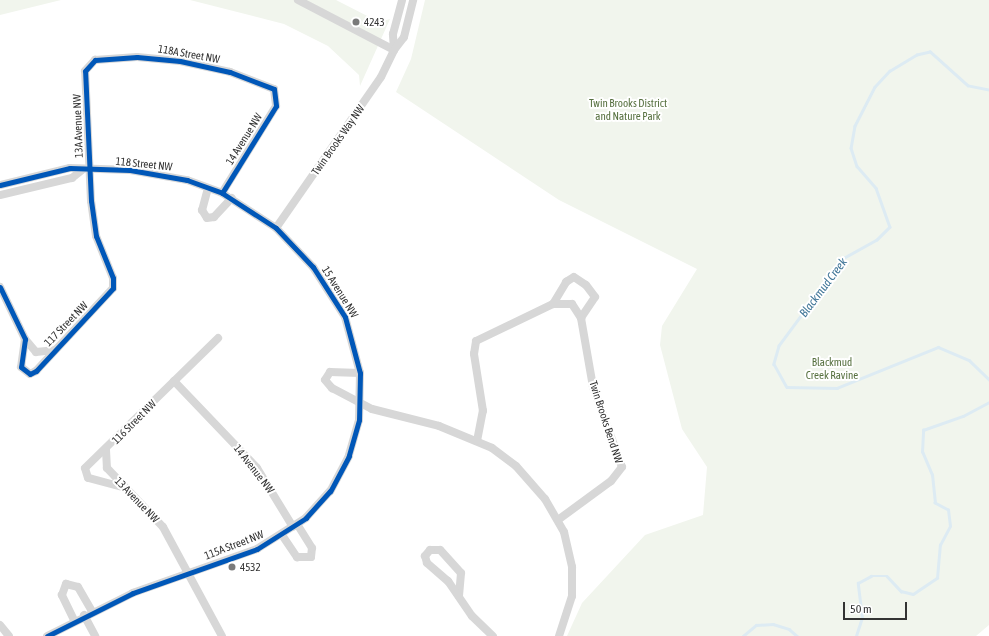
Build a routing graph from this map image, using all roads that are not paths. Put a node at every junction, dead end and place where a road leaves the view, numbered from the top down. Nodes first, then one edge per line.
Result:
1 (298, 0) edge
2 (402, 0) edge
3 (413, 0) edge
4 (394, 50) junction
5 (91, 61) joint
6 (277, 94) joint
7 (86, 170) junction
8 (0, 185) edge
9 (208, 188) junction
10 (222, 193) junction
11 (0, 195) edge
12 (232, 198) junction
13 (276, 228) junction
14 (114, 284) joint
15 (0, 287) edge
16 (553, 304) junction
17 (582, 318) junction
18 (218, 338) dead end
19 (25, 339) junction
20 (56, 349) junction
21 (360, 373) junction
22 (174, 381) junction
23 (361, 404) junction
24 (477, 441) junction
25 (107, 448) junction
26 (126, 488) junction
27 (558, 520) junction
28 (295, 526) junction
29 (282, 535) junction
30 (189, 573) junction
31 (459, 596) junction
32 (92, 611) junction
33 (84, 615) junction
34 (74, 620) junction
35 (0, 625) edge
36 (9, 636) edge
37 (47, 636) edge
38 (95, 636) edge
39 (222, 636) edge
40 (493, 636) edge
41 (559, 636) edge

1 - 4 street
2 - 4 street
3 - 4 street, Twin Brooks Way NW
4 - 13 street, Twin Brooks Way NW
5 - 6 street, 118A Street NW
5 - 7 street, 13A Avenue NW
6 - 10 street, 14 Avenue NW
7 - 8 street, 118 Street NW
7 - 9 street, 118 Street NW
7 - 11 street
7 - 14 street, 13A Avenue NW
9 - 10 street, 118 Street NW
9 - 12 street
10 - 12 street, 118 Street NW
12 - 13 street, 118 Street NW
13 - 21 street, 15 Avenue NW
14 - 20 street, 117 Street NW
15 - 19 street
16 - 17 street
16 - 17 street
16 - 24 street
17 - 27 street, Twin Brooks Bend NW
18 - 22 street, 116 Street NW
19 - 20 street
19 - 20 street, 117 Street NW
21 - 23 street, 15 Avenue NW
21 - 23 street
22 - 25 street, 116 Street NW
22 - 28 street, 14 Avenue NW
23 - 24 street
23 - 28 street, 115A Street NW
24 - 27 street
25 - 26 street, 13 Avenue NW
25 - 26 street, 116 Street NW
26 - 30 street, 13 Avenue NW
27 - 41 street
28 - 29 street, 115A Street NW
28 - 29 street
29 - 30 street, 115A Street NW
30 - 32 street, 115A Street NW
30 - 39 street, 13 Avenue NW
31 - 31 street
31 - 40 street
32 - 33 street, 115A Street NW
32 - 34 street
33 - 34 street, 115A Street NW
33 - 38 street
34 - 37 street, 115A Street NW
35 - 36 street

